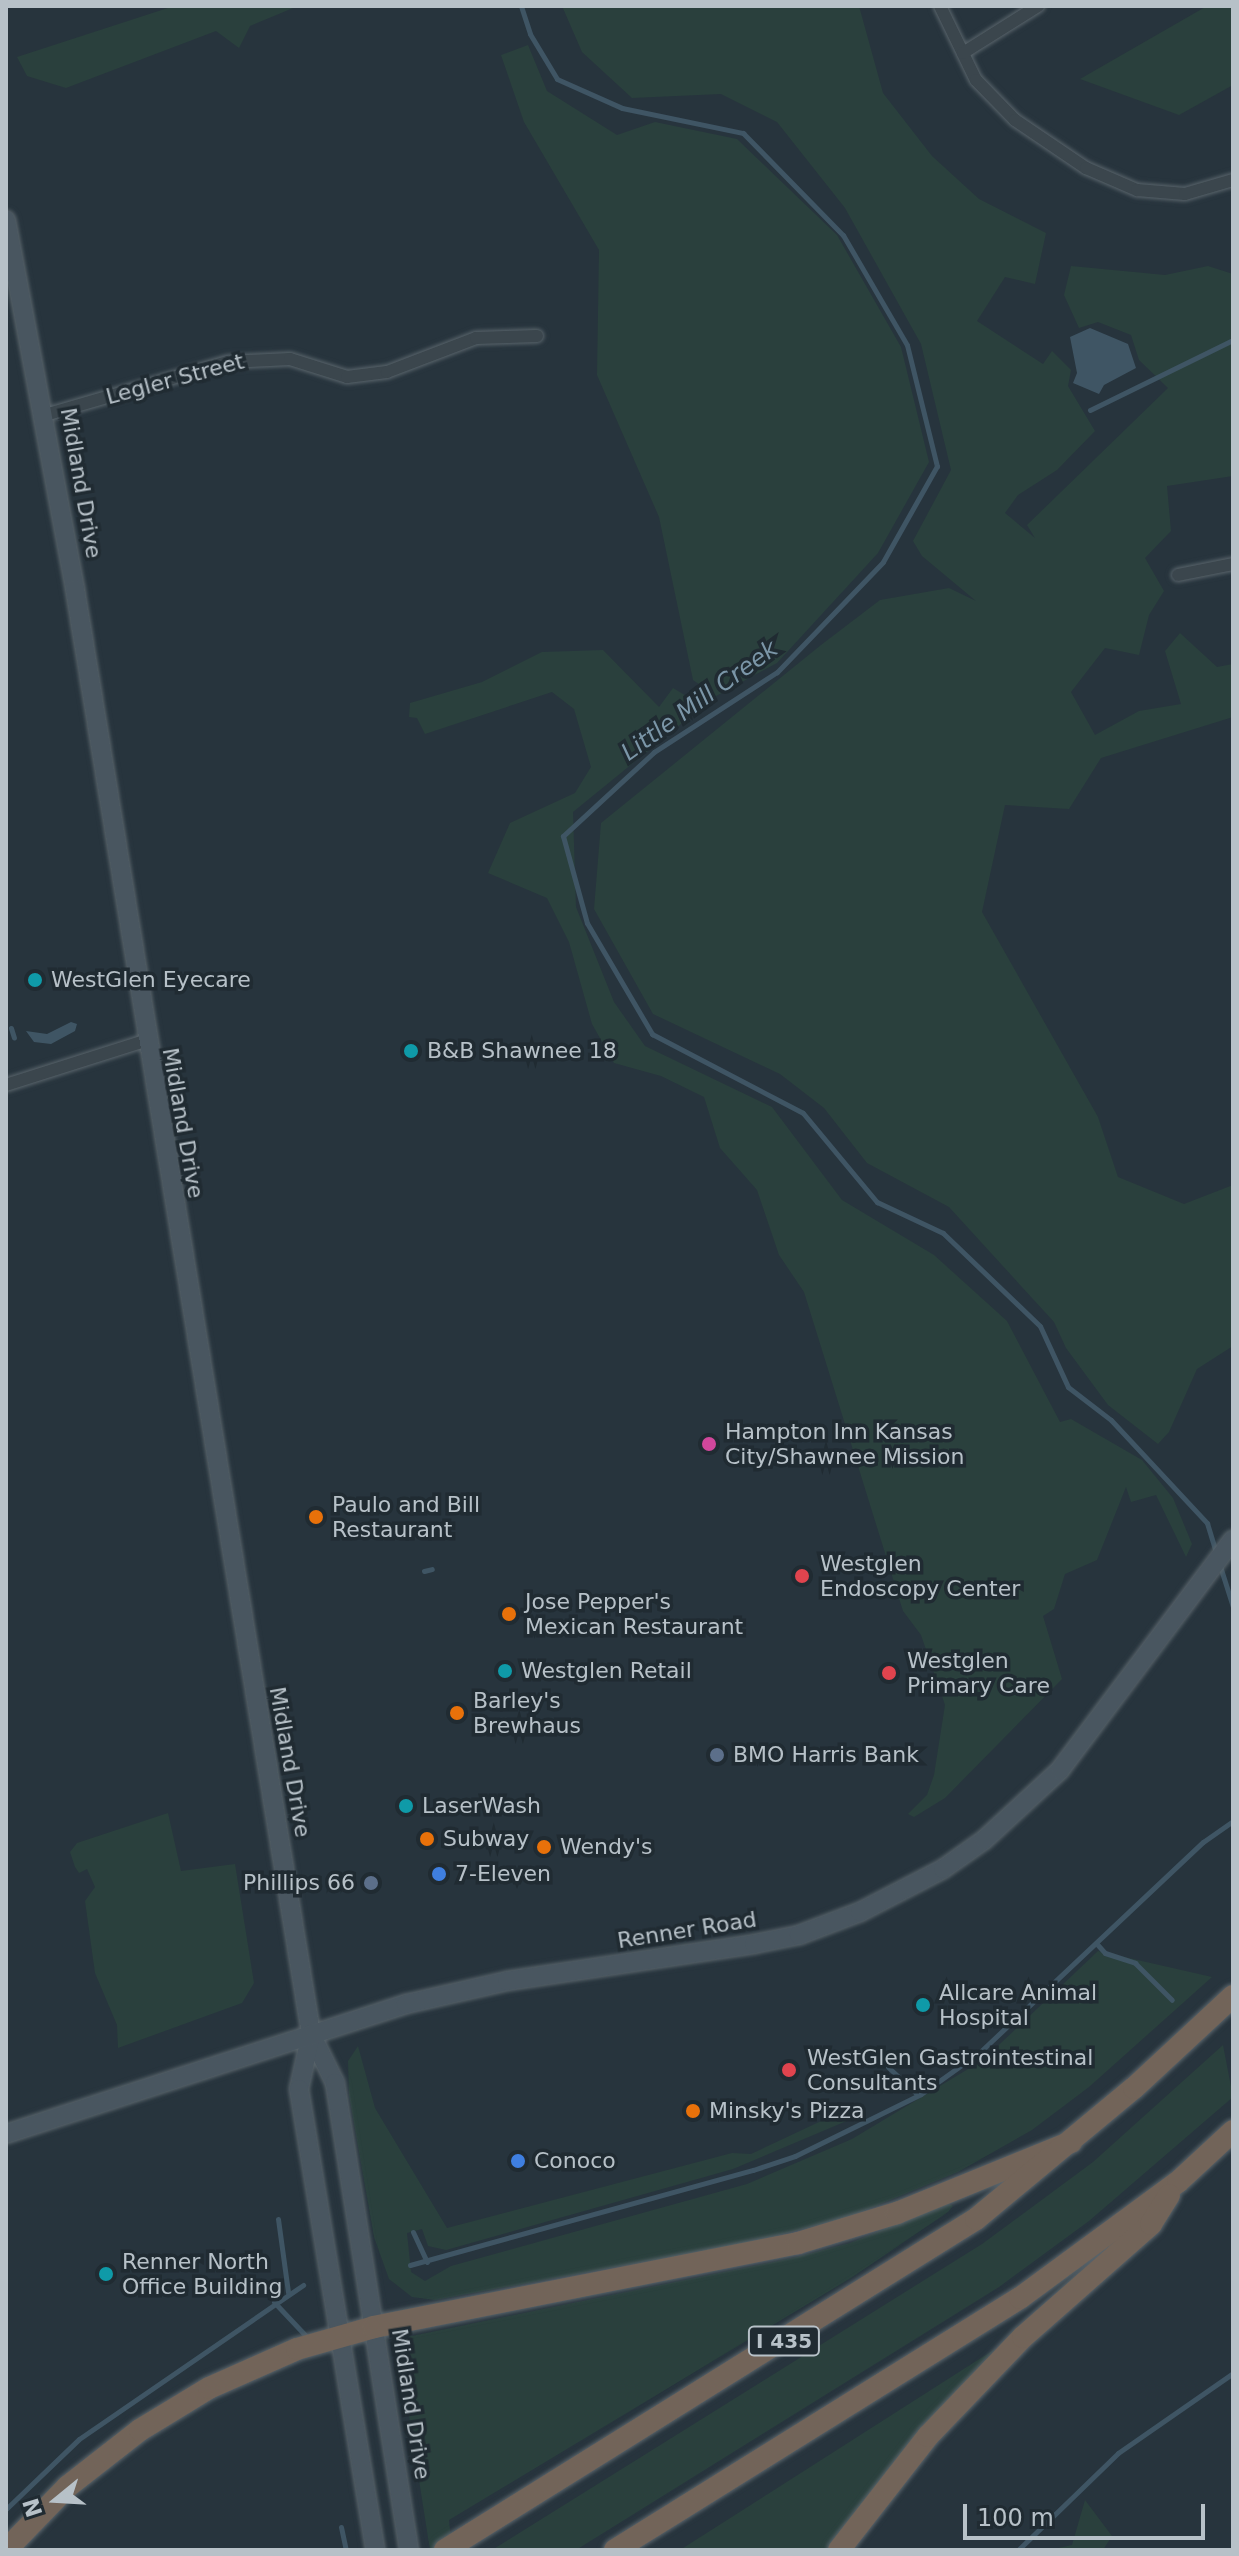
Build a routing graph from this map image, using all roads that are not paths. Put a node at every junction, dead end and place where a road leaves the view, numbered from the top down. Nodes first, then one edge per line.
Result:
1 (940, 6) edge
2 (1038, 6) edge
3 (963, 53) junction
4 (1233, 180) edge
5 (6, 220) edge
6 (537, 336) dead end
7 (45, 415) junction
8 (1233, 564) edge
9 (1178, 575) dead end
10 (145, 1041) junction
11 (6, 1085) edge
12 (1233, 1540) edge
13 (1233, 1996) edge
14 (311, 2034) junction
15 (6, 2134) edge
16 (1225, 2139) edge
17 (1071, 2142) junction
18 (1178, 2182) junction
19 (374, 2327) junction
20 (339, 2336) junction
21 (6, 2550) edge
22 (375, 2550) edge
23 (409, 2550) edge
24 (445, 2550) edge
25 (615, 2550) edge
26 (839, 2550) edge

1 - 3 street
2 - 3 street
3 - 4 street
5 - 7 main road, Midland Drive
6 - 7 street, Legler Street
7 - 10 main road, Midland Drive
8 - 9 street
10 - 11 street
10 - 14 main road, Midland Drive
12 - 14 main road, Renner Road
13 - 17 highway, I 435
14 - 15 main road, Renner Road
14 - 19 main road, Midland Drive
14 - 20 main road, Midland Drive
16 - 18 highway
17 - 19 highway
17 - 24 highway, I 435
18 - 25 highway
18 - 26 highway
19 - 20 highway
19 - 23 main road, Midland Drive
20 - 21 highway
20 - 22 main road, Midland Drive

